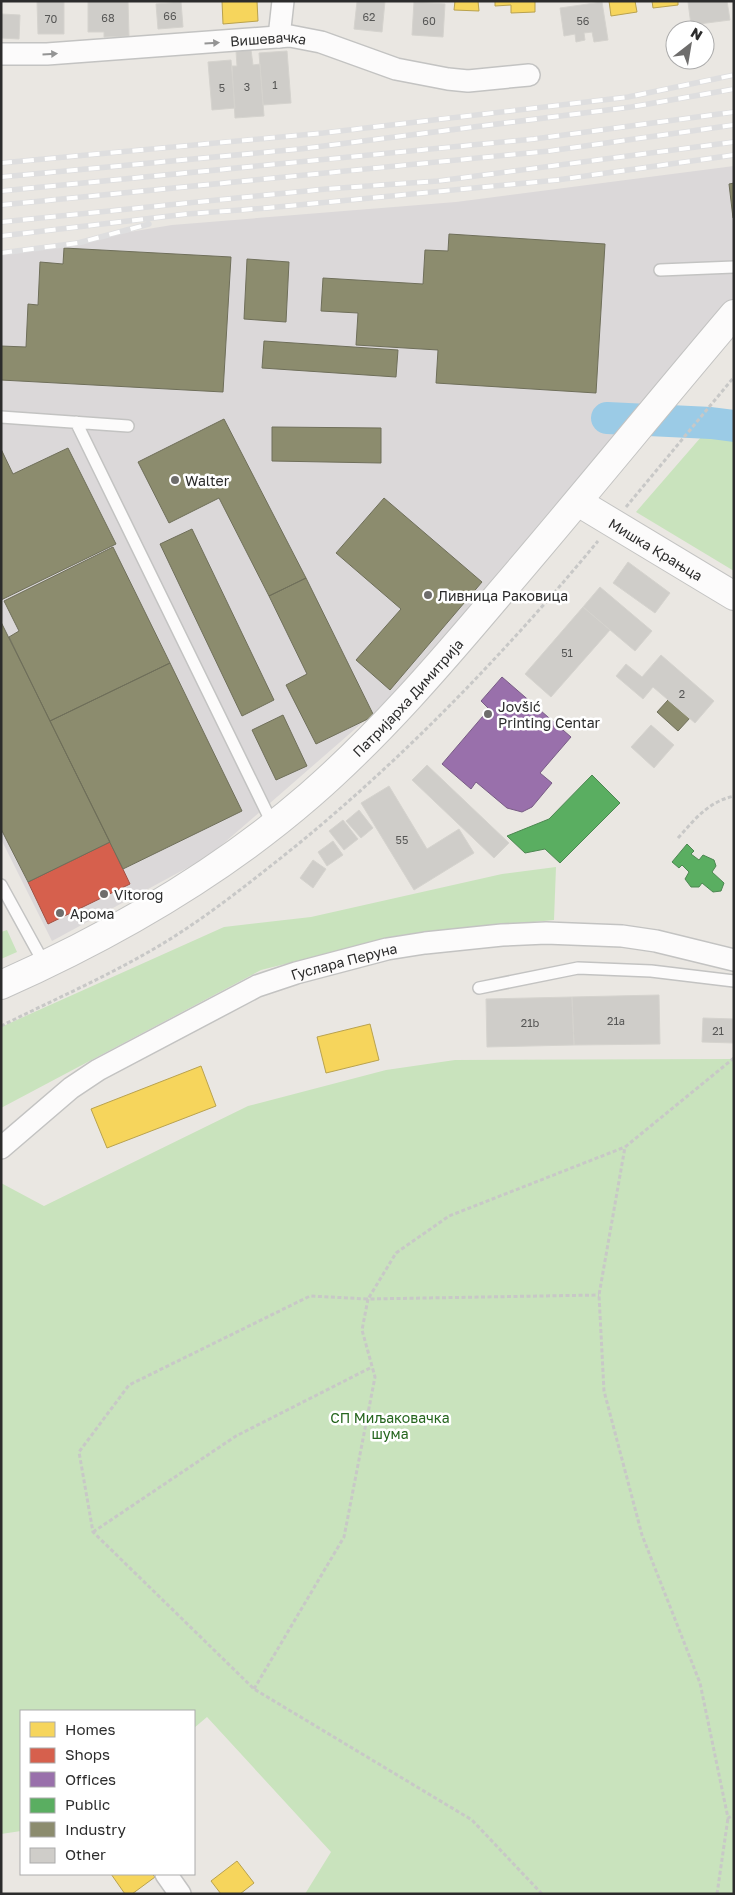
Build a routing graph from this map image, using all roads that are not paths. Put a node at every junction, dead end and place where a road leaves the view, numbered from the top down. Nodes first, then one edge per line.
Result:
1 (283, 1) edge
2 (280, 37) junction
3 (1, 54) edge
4 (530, 75) dead end
5 (734, 267) edge
6 (660, 270) dead end
7 (734, 314) edge
8 (1, 417) edge
9 (76, 422) junction
10 (128, 426) dead end
11 (578, 502) junction
12 (734, 596) edge
13 (273, 825) junction
14 (1, 885) edge
15 (734, 960) edge
16 (45, 965) junction
17 (734, 981) edge
18 (1, 985) edge
19 (479, 988) dead end
20 (1, 1148) edge
21 (167, 1875) edge
22 (180, 1894) edge

1 - 2 street
3 -> 2 street, Вишевачка
2 - 4 street, Вишевачка
5 - 6 lane
7 - 11 main road, Патријарха Димитрија
8 - 9 lane
9 - 10 lane
9 - 13 lane
11 - 12 main road, Мишка Крањца
11 - 13 main road, Патријарха Димитрија
13 - 16 main road, Патријарха Димитрија
14 - 16 lane
15 - 20 street, Гуслара Перуна
16 - 18 main road, Патријарха Димитрија
17 - 19 lane
21 - 22 street

